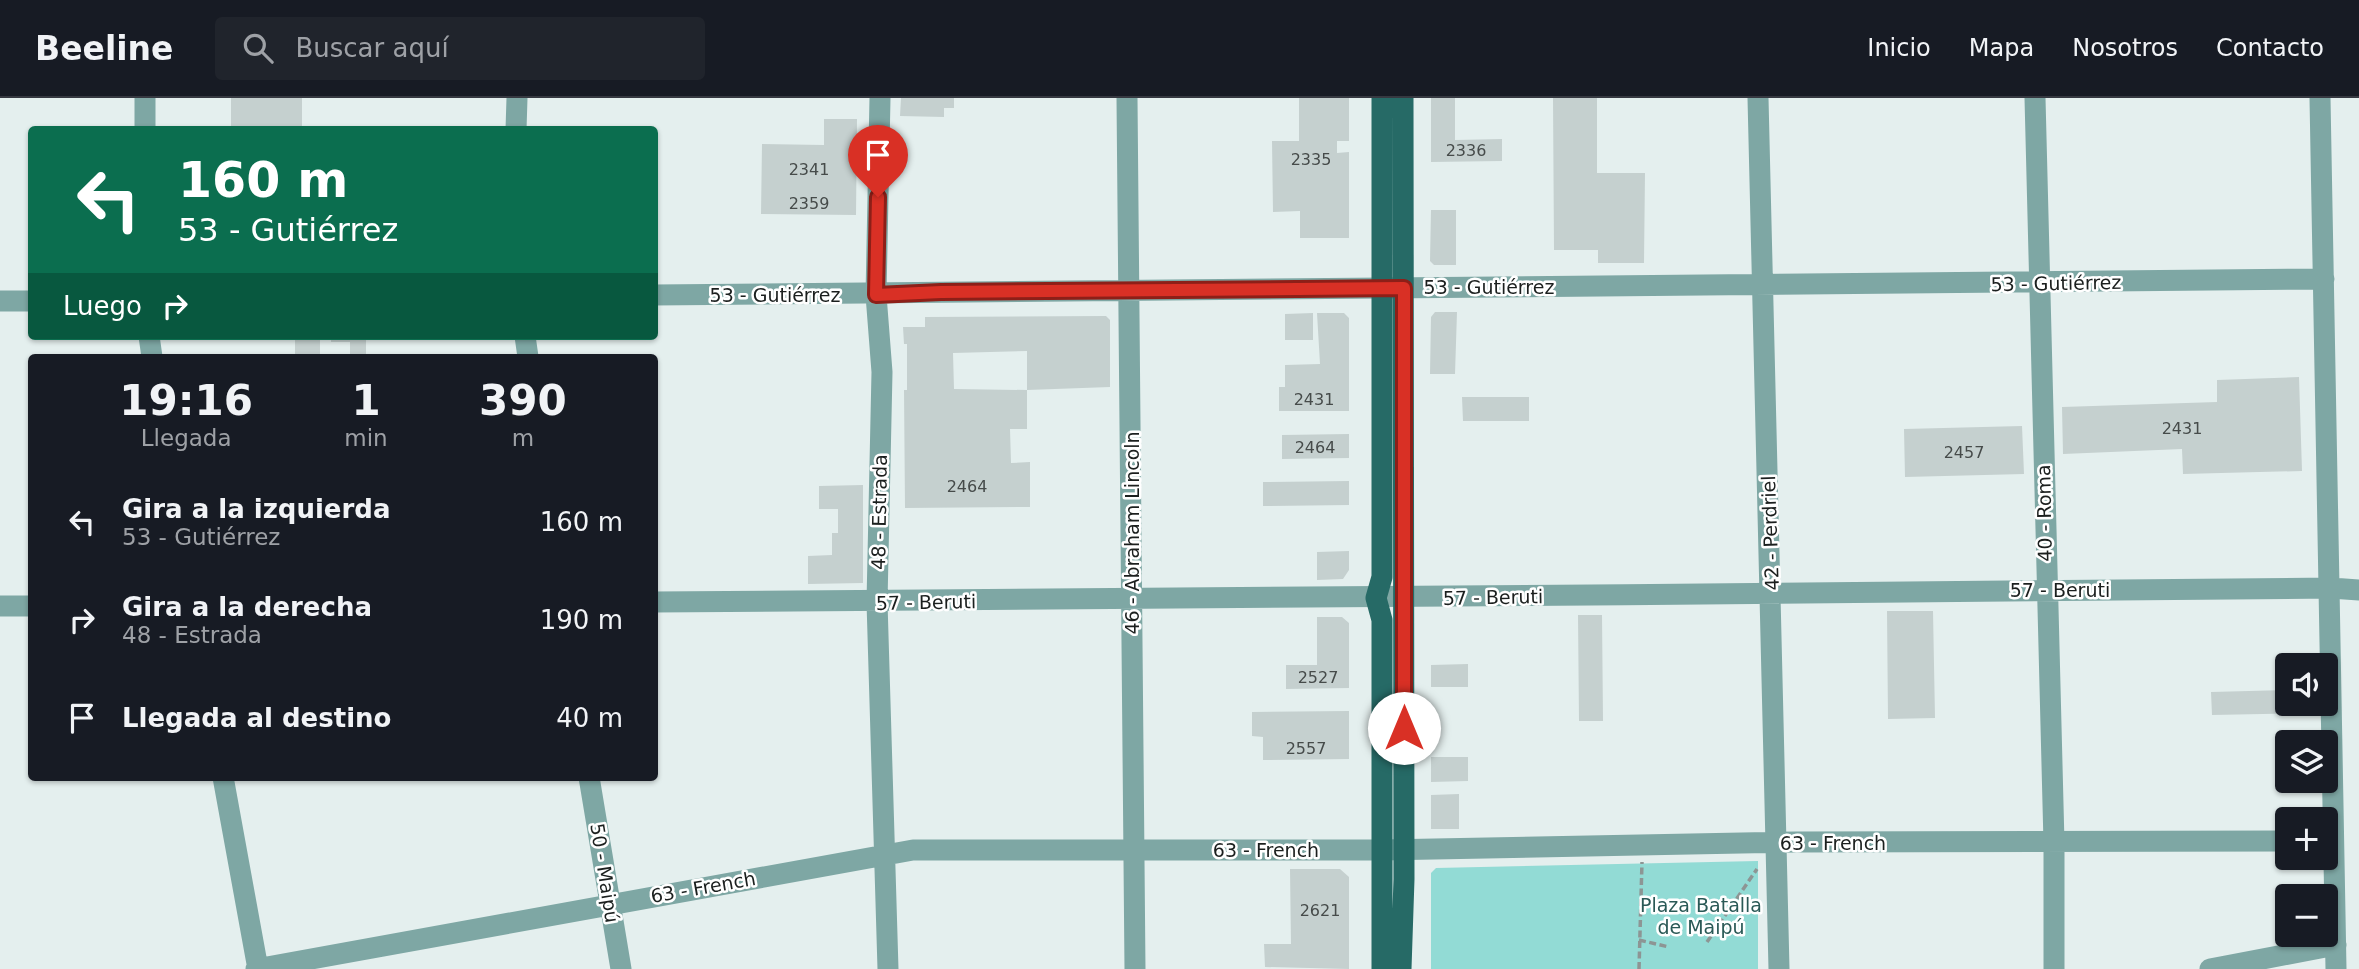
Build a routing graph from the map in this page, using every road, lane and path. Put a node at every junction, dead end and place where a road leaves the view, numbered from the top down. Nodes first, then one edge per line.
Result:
1 (145, 98) edge
2 (517, 98) edge
3 (880, 98) edge
4 (1127, 98) edge
5 (1382, 98) edge
6 (1404, 98) edge
7 (1758, 98) edge
8 (2035, 98) edge
9 (2320, 98) edge
10 (145, 126) edge
11 (516, 126) edge
12 (2324, 279) junction
13 (2039, 283) junction
14 (1761, 286) junction
15 (1404, 288) junction
16 (1382, 289) junction
17 (1130, 290) junction
18 (658, 295) edge
19 (876, 295) junction
20 (0, 301) edge
21 (28, 301) edge
22 (2331, 588) junction
23 (2046, 590) junction
24 (2359, 590) edge
25 (1772, 593) junction
26 (1376, 598) junction
27 (1404, 598) junction
28 (1132, 599) junction
29 (877, 602) junction
30 (658, 603) edge
31 (0, 606) edge
32 (28, 606) edge
33 (224, 781) edge
34 (590, 781) edge
35 (2330, 807) edge
36 (2275, 841) edge
37 (1775, 843) junction
38 (2054, 843) junction
39 (1643, 846) junction
40 (1404, 849) junction
41 (1382, 850) junction
42 (1135, 851) junction
43 (887, 853) junction
44 (610, 903) junction
45 (1639, 940) junction
46 (1707, 942) dead end
47 (1669, 947) dead end
48 (2326, 947) edge
49 (2336, 947) edge
50 (257, 969) edge
51 (621, 969) edge
52 (888, 969) edge
53 (1135, 969) edge
54 (1382, 969) edge
55 (1401, 969) edge
56 (1639, 969) edge
57 (1779, 969) edge
58 (2054, 969) edge
59 (2210, 969) edge
60 (2336, 969) edge

1 - 10 street
2 - 11 street
3 - 19 street, 48 - Estrada
4 - 17 street, 46 - Abraham Lincoln
5 - 16 main road
6 - 15 main road
7 - 14 street, 42 - Perdriel
8 - 13 street, 40 - Roma
9 - 12 street
12 - 13 street, 53 - Gutiérrez
12 - 22 street
13 - 14 street, 53 - Gutiérrez
13 - 23 street, 40 - Roma
14 - 15 street, 53 - Gutiérrez
14 - 25 street, 42 - Perdriel
15 - 16 street, 53 - Gutiérrez
15 - 27 main road
16 - 17 street, 53 - Gutiérrez
16 - 26 main road
17 - 19 street, 53 - Gutiérrez
17 - 28 street, 46 - Abraham Lincoln
18 - 19 street, 53 - Gutiérrez
19 - 29 street, 48 - Estrada
20 - 21 street
22 - 23 street, 57 - Beruti
22 - 24 street, 57 - Beruti
22 - 35 street
23 - 25 street, 57 - Beruti
23 - 38 street, 40 - Roma
25 - 27 street, 57 - Beruti
25 - 37 street, 42 - Perdriel
26 - 27 street, 57 - Beruti
26 - 28 street, 57 - Beruti
26 - 41 main road
27 - 40 main road
28 - 29 street, 57 - Beruti
28 - 42 street, 46 - Abraham Lincoln
29 - 30 street, 57 - Beruti
29 - 43 street, 48 - Estrada
31 - 32 street
33 - 50 street
34 - 44 street, 50 - Maipú
36 - 38 street, 63 - French
37 - 38 street, 63 - French
37 - 39 street, 63 - French
37 - 46 path
37 - 57 street, 42 - Perdriel
38 - 58 street, 40 - Roma
39 - 40 street, 63 - French
39 - 45 path
40 - 41 street, 63 - French
40 - 55 main road
41 - 42 street, 63 - French
41 - 54 main road
42 - 43 street, 63 - French
42 - 53 street, 46 - Abraham Lincoln
43 - 44 street, 63 - French
43 - 52 street, 48 - Estrada
44 - 50 street, 63 - French
44 - 51 street, 50 - Maipú
45 - 47 path
45 - 56 path
48 - 59 street
49 - 60 street

